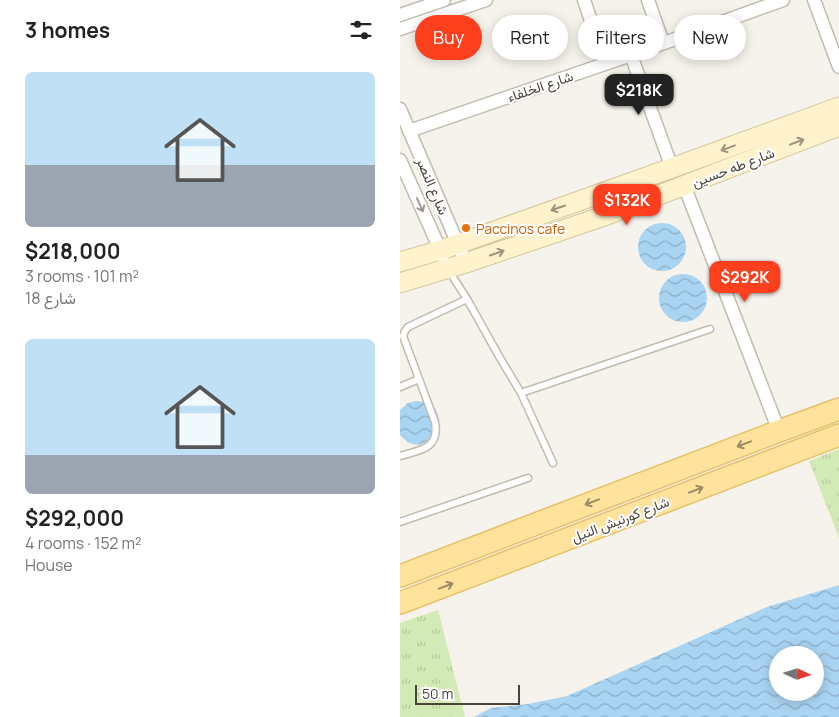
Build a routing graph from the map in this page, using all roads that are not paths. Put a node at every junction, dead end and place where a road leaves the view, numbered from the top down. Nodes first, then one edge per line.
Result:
1 (444, 0) edge
2 (486, 0) edge
3 (584, 0) edge
4 (648, 0) edge
5 (783, 0) edge
6 (814, 0) edge
7 (400, 15) edge
8 (653, 15) edge
9 (400, 29) edge
10 (664, 43) edge
11 (614, 60) edge
12 (633, 60) edge
13 (605, 63) junction
14 (839, 67) edge
15 (839, 106) edge
16 (400, 109) edge
17 (839, 126) edge
18 (409, 130) junction
19 (400, 160) edge
20 (672, 168) junction
21 (684, 185) junction
22 (458, 243) junction
23 (440, 250) junction
24 (400, 262) edge
25 (466, 263) junction
26 (448, 269) junction
27 (400, 283) edge
28 (467, 299) junction
29 (710, 329) dead end
30 (419, 379) junction
31 (400, 386) edge
32 (521, 393) junction
33 (839, 409) edge
34 (779, 431) junction
35 (839, 435) edge
36 (400, 456) edge
37 (554, 463) dead end
38 (528, 478) dead end
39 (400, 522) edge
40 (400, 576) edge
41 (400, 603) edge

1 - 7 street
2 - 9 street
3 - 13 street
4 - 8 street
5 - 10 street, شارع الخلفاء
6 - 14 street
11 - 13 street, شارع الخلفاء
12 - 20 street
13 - 18 street, شارع الخلفاء
15 -> 20 main road, شارع طه حسين
16 - 18 street, شارع النصر
21 -> 17 main road, شارع طه حسين
18 - 22 street, شارع النصر
19 -> 23 street, شارع النصر
20 -> 22 main road, شارع طه حسين
25 -> 21 main road, شارع طه حسين
21 - 34 street
22 - 23 main road, شارع طه حسين
22 - 25 street, شارع النصر
23 - 24 main road, شارع طه حسين
23 - 26 street, شارع النصر
25 - 26 main road, شارع طه حسين
26 - 27 main road, شارع طه حسين
26 - 28 lane
28 - 30 lane
28 - 32 lane
29 - 32 lane
30 - 31 lane
30 - 36 lane
32 - 37 lane
33 - 34 main road, شارع كورنيش النيل
34 -> 40 main road, شارع كورنيش النيل
41 -> 35 main road, شارع كورنيش النيل
38 - 39 lane

